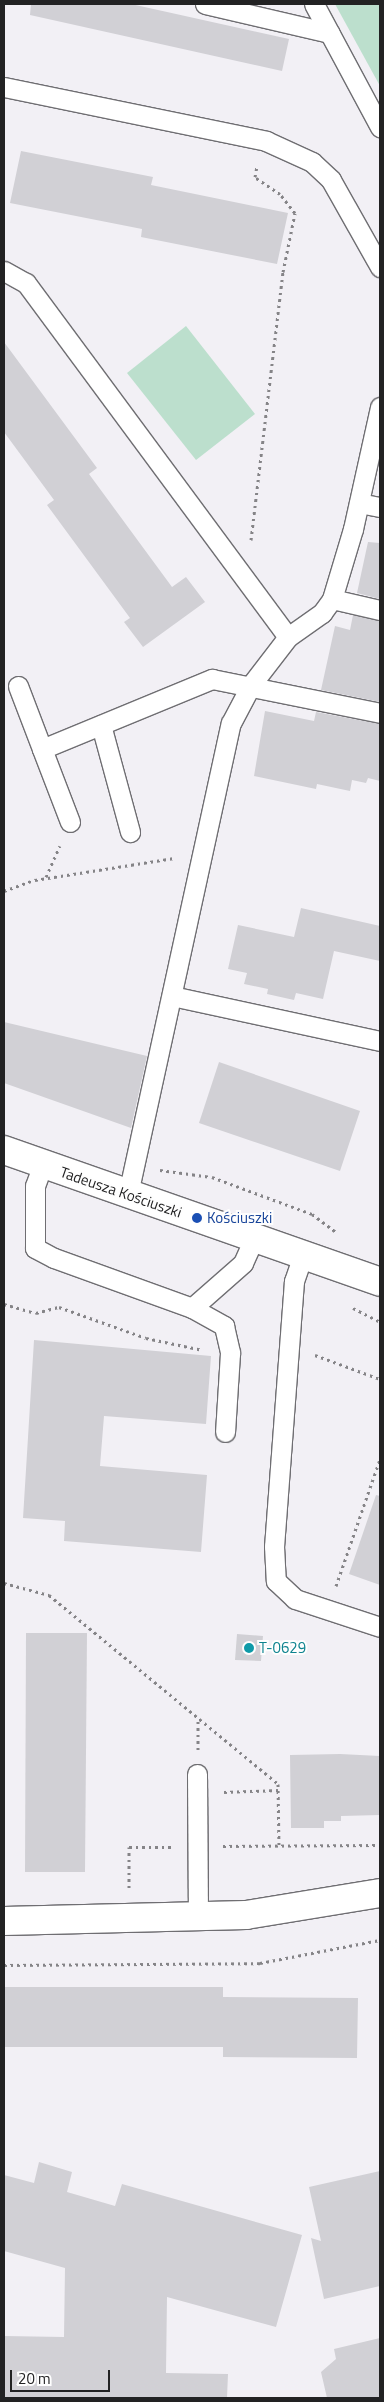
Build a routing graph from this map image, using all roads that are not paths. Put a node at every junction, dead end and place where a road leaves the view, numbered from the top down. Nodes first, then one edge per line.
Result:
1 (205, 4) edge
2 (314, 4) edge
3 (330, 33) junction
4 (4, 87) edge
5 (380, 127) edge
6 (380, 266) edge
7 (4, 271) edge
8 (380, 407) edge
9 (359, 503) junction
10 (380, 508) edge
11 (332, 599) junction
12 (380, 610) edge
13 (288, 637) junction
14 (251, 685) junction
15 (18, 686) dead end
16 (380, 713) edge
17 (101, 725) junction
18 (42, 749) junction
19 (70, 822) road end
20 (130, 832) dead end
21 (172, 996) junction
22 (380, 1041) edge
23 (4, 1150) edge
24 (44, 1164) junction
25 (128, 1194) junction
26 (254, 1238) junction
27 (303, 1255) junction
28 (380, 1282) edge
29 (192, 1308) junction
30 (225, 1432) dead end
31 (380, 1627) edge
32 (197, 1774) dead end
33 (380, 1893) edge
34 (198, 1916) junction
35 (4, 1921) edge

1 - 3 lane
2 - 3 lane
3 - 5 lane
4 - 6 lane
7 - 13 lane
8 - 9 lane
9 - 10 lane
9 - 11 lane
11 - 12 lane
11 - 13 lane
13 - 14 lane
14 - 16 lane
14 - 17 lane
14 - 21 lane
15 - 18 lane
17 - 18 lane
17 - 20 lane
18 - 19 lane
21 - 22 lane
21 - 25 lane
23 - 24 main road, Tadeusza Kościuszki
24 - 25 main road, Tadeusza Kościuszki
24 - 29 lane
25 - 26 main road, Tadeusza Kościuszki
26 - 27 main road, Tadeusza Kościuszki
26 - 29 lane
27 - 28 main road, Tadeusza Kościuszki
27 - 31 lane
29 - 30 lane
32 - 34 lane
33 - 34 main road
34 - 35 main road

